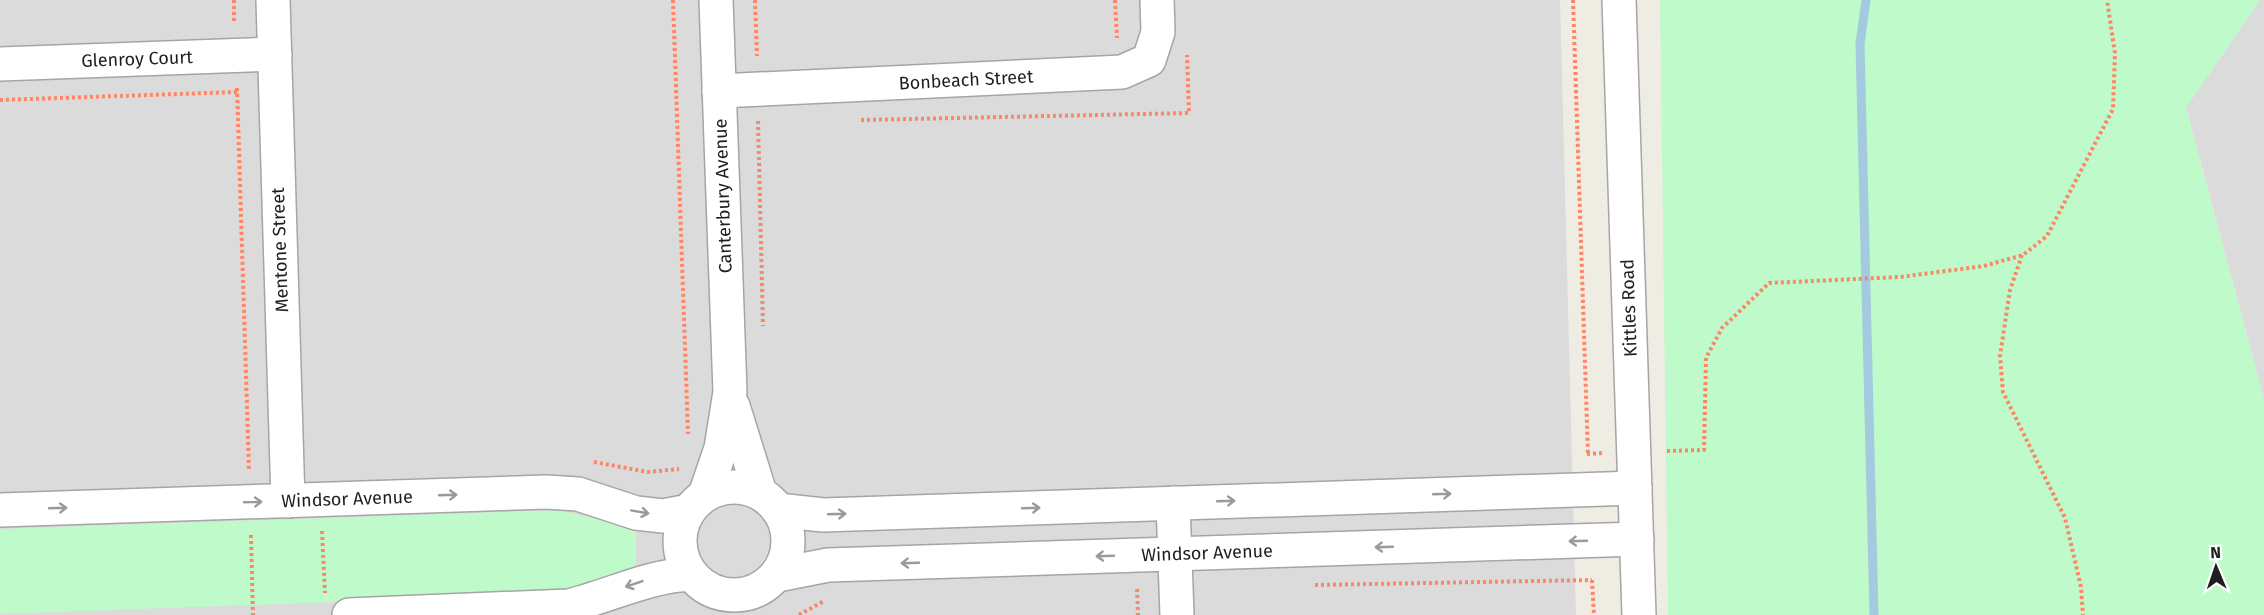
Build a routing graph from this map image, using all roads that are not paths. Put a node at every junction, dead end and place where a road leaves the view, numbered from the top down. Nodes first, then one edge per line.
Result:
1 (273, 0) edge
2 (716, 0) edge
3 (1157, 0) edge
4 (1619, 0) edge
5 (275, 54) junction
6 (0, 64) edge
7 (719, 91) junction
8 (730, 392) junction
9 (1635, 488) junction
10 (288, 501) junction
11 (769, 501) junction
12 (697, 503) junction
13 (1173, 503) junction
14 (0, 510) edge
15 (1637, 539) junction
16 (1175, 554) junction
17 (705, 592) edge
18 (763, 593) edge
19 (349, 615) edge
20 (1177, 615) edge
21 (1639, 615) edge

1 - 5 street, Mentone Street
2 - 7 street, Canterbury Avenue
3 - 7 street, Bonbeach Street
4 - 9 street, Kittles Road
5 - 6 street, Glenroy Court
5 - 10 street, Mentone Street
7 - 8 street, Canterbury Avenue
8 - 11 street, Canterbury Avenue
8 - 12 street, Canterbury Avenue
13 -> 9 street
9 - 15 street, Kittles Road
10 -> 12 street, Windsor Avenue
14 -> 10 street, Windsor Avenue
11 - 12 street
11 -> 13 street
11 - 18 street
12 - 17 street
13 - 16 street
15 -> 16 street, Windsor Avenue
15 - 21 street, Kittles Road
16 -> 18 street, Windsor Avenue
16 - 20 street
17 - 18 street
17 -> 19 street

